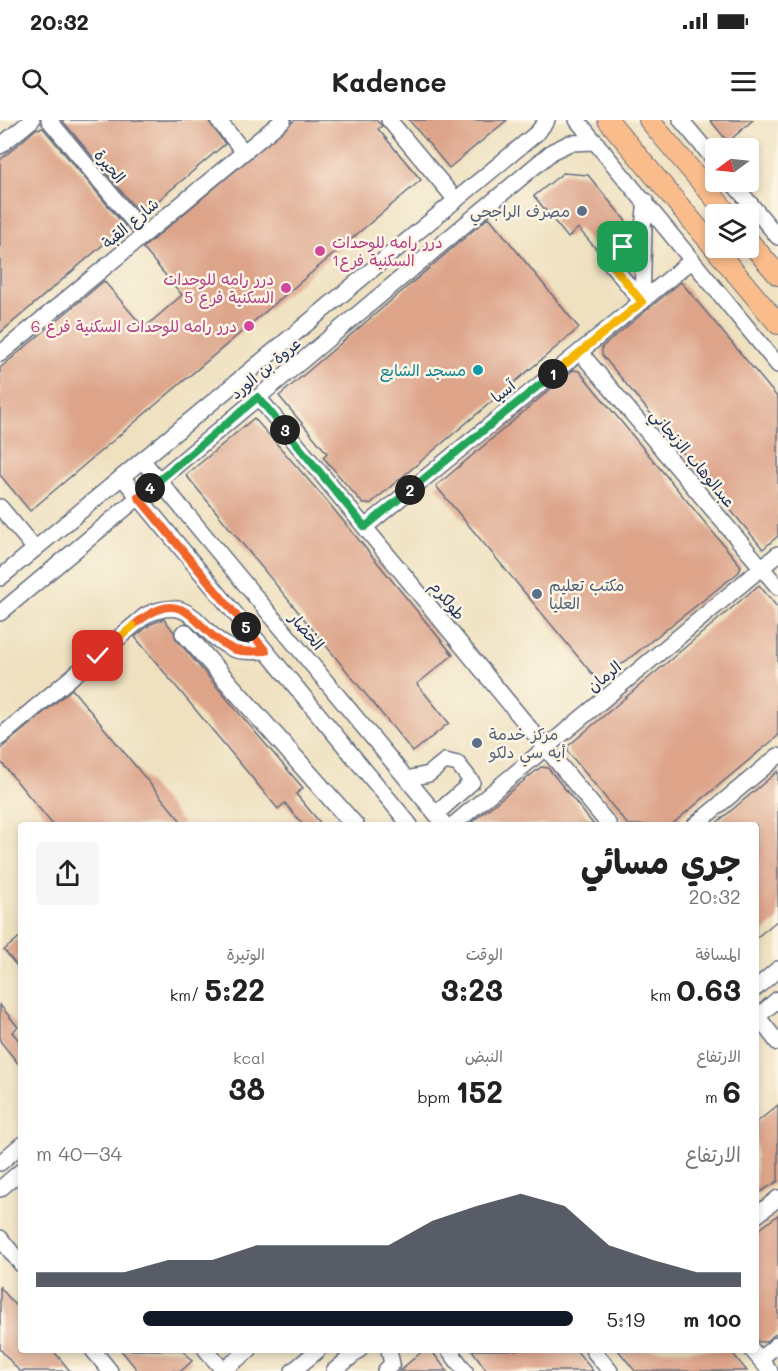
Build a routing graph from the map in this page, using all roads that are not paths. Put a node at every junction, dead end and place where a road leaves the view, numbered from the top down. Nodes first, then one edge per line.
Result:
1 (32, 120) edge
2 (49, 120) edge
3 (218, 120) edge
4 (283, 120) edge
5 (389, 120) edge
6 (577, 120) edge
7 (608, 120) edge
8 (649, 120) edge
9 (681, 120) edge
10 (542, 126) edge
11 (596, 142) junction
12 (0, 146) edge
13 (705, 149) edge
14 (553, 150) junction
15 (244, 152) junction
16 (740, 192) edge
17 (456, 200) junction
18 (646, 201) junction
19 (720, 204) edge
20 (644, 230) junction
21 (144, 234) junction
22 (778, 237) edge
23 (759, 253) edge
24 (691, 261) junction
25 (778, 275) edge
26 (642, 302) junction
27 (778, 324) edge
28 (580, 352) junction
29 (0, 354) edge
30 (778, 365) edge
31 (258, 397) junction
32 (142, 460) junction
33 (122, 477) junction
34 (159, 480) junction
35 (138, 497) junction
36 (0, 507) edge
37 (365, 527) junction
38 (35, 549) junction
39 (778, 554) edge
40 (762, 567) junction
41 (0, 578) edge
42 (778, 587) edge
43 (0, 613) edge
44 (266, 651) junction
45 (0, 737) edge
46 (546, 747) junction
47 (778, 756) edge
48 (407, 779) junction
49 (441, 820) edge
50 (352, 822) edge
51 (352, 822) edge
52 (406, 822) edge
53 (457, 822) edge
54 (607, 822) edge
55 (699, 822) edge
56 (778, 969) edge
57 (759, 985) edge
58 (778, 999) edge
59 (759, 1015) edge
60 (759, 1019) edge
61 (778, 1043) edge
62 (18, 1148) edge
63 (0, 1163) edge
64 (18, 1173) edge
65 (0, 1188) edge
66 (778, 1198) edge
67 (759, 1214) edge
68 (0, 1238) edge
69 (18, 1260) edge
70 (778, 1344) edge
71 (95, 1353) edge
72 (208, 1353) edge
73 (245, 1353) edge
74 (314, 1353) edge
75 (356, 1353) edge
76 (389, 1353) edge
77 (451, 1353) edge
78 (595, 1353) edge
79 (761, 1360) edge
80 (110, 1371) edge
81 (222, 1371) edge
82 (293, 1371) edge
83 (334, 1371) edge
84 (385, 1371) edge
85 (465, 1371) edge
86 (610, 1371) edge

1 - 12 street
2 - 21 street, الحيرة
3 - 15 street
4 - 15 street, شارع القبة
5 - 17 street
6 - 11 street
7 - 27 main road
8 - 19 main road
9 - 13 street
10 - 14 street
10 - 17 street, عروة بن الورد
11 - 14 street
11 - 18 street
14 - 31 street, عروة بن الورد
15 - 21 street, شارع القبة
16 - 22 street
17 - 32 street, عروة بن الورد
18 - 20 street
18 - 24 street
20 - 26 street
20 - 26 street
21 - 29 street, شارع القبة
23 - 25 main road
24 - 26 street, آسيا
24 - 30 street
26 - 28 street, آسيا
28 - 37 street, آسيا
28 - 40 street, عبدالوهاب الزنجاني
31 - 34 street, عروة بن الورد
31 - 37 street, طولكرم
32 - 33 street, عروة بن الورد
32 - 34 street, الخضار
33 - 35 street
33 - 38 street, عروة بن الورد
34 - 35 street, عروة بن الورد
34 - 48 street, الخضار
35 - 43 street, عروة بن الورد
35 - 44 street
36 - 38 street
37 - 46 street, طولكرم
38 - 41 street, عروة بن الورد
39 - 40 street, الرمان
40 - 42 street, عبدالوهاب الزنجاني
40 - 46 street, الرمان
44 - 45 street
44 - 52 street
46 - 53 street, الرمان
46 - 54 street, طولكرم
47 - 55 street
48 - 49 street, الخضار
48 - 49 street
50 - 51 street
56 - 57 street
58 - 59 street
60 - 61 street
62 - 63 street
64 - 65 street
66 - 67 street
68 - 69 street
70 - 79 street
71 - 80 street
72 - 81 street
73 - 81 street
74 - 82 street
75 - 83 street
76 - 84 street
77 - 85 street
78 - 86 street

